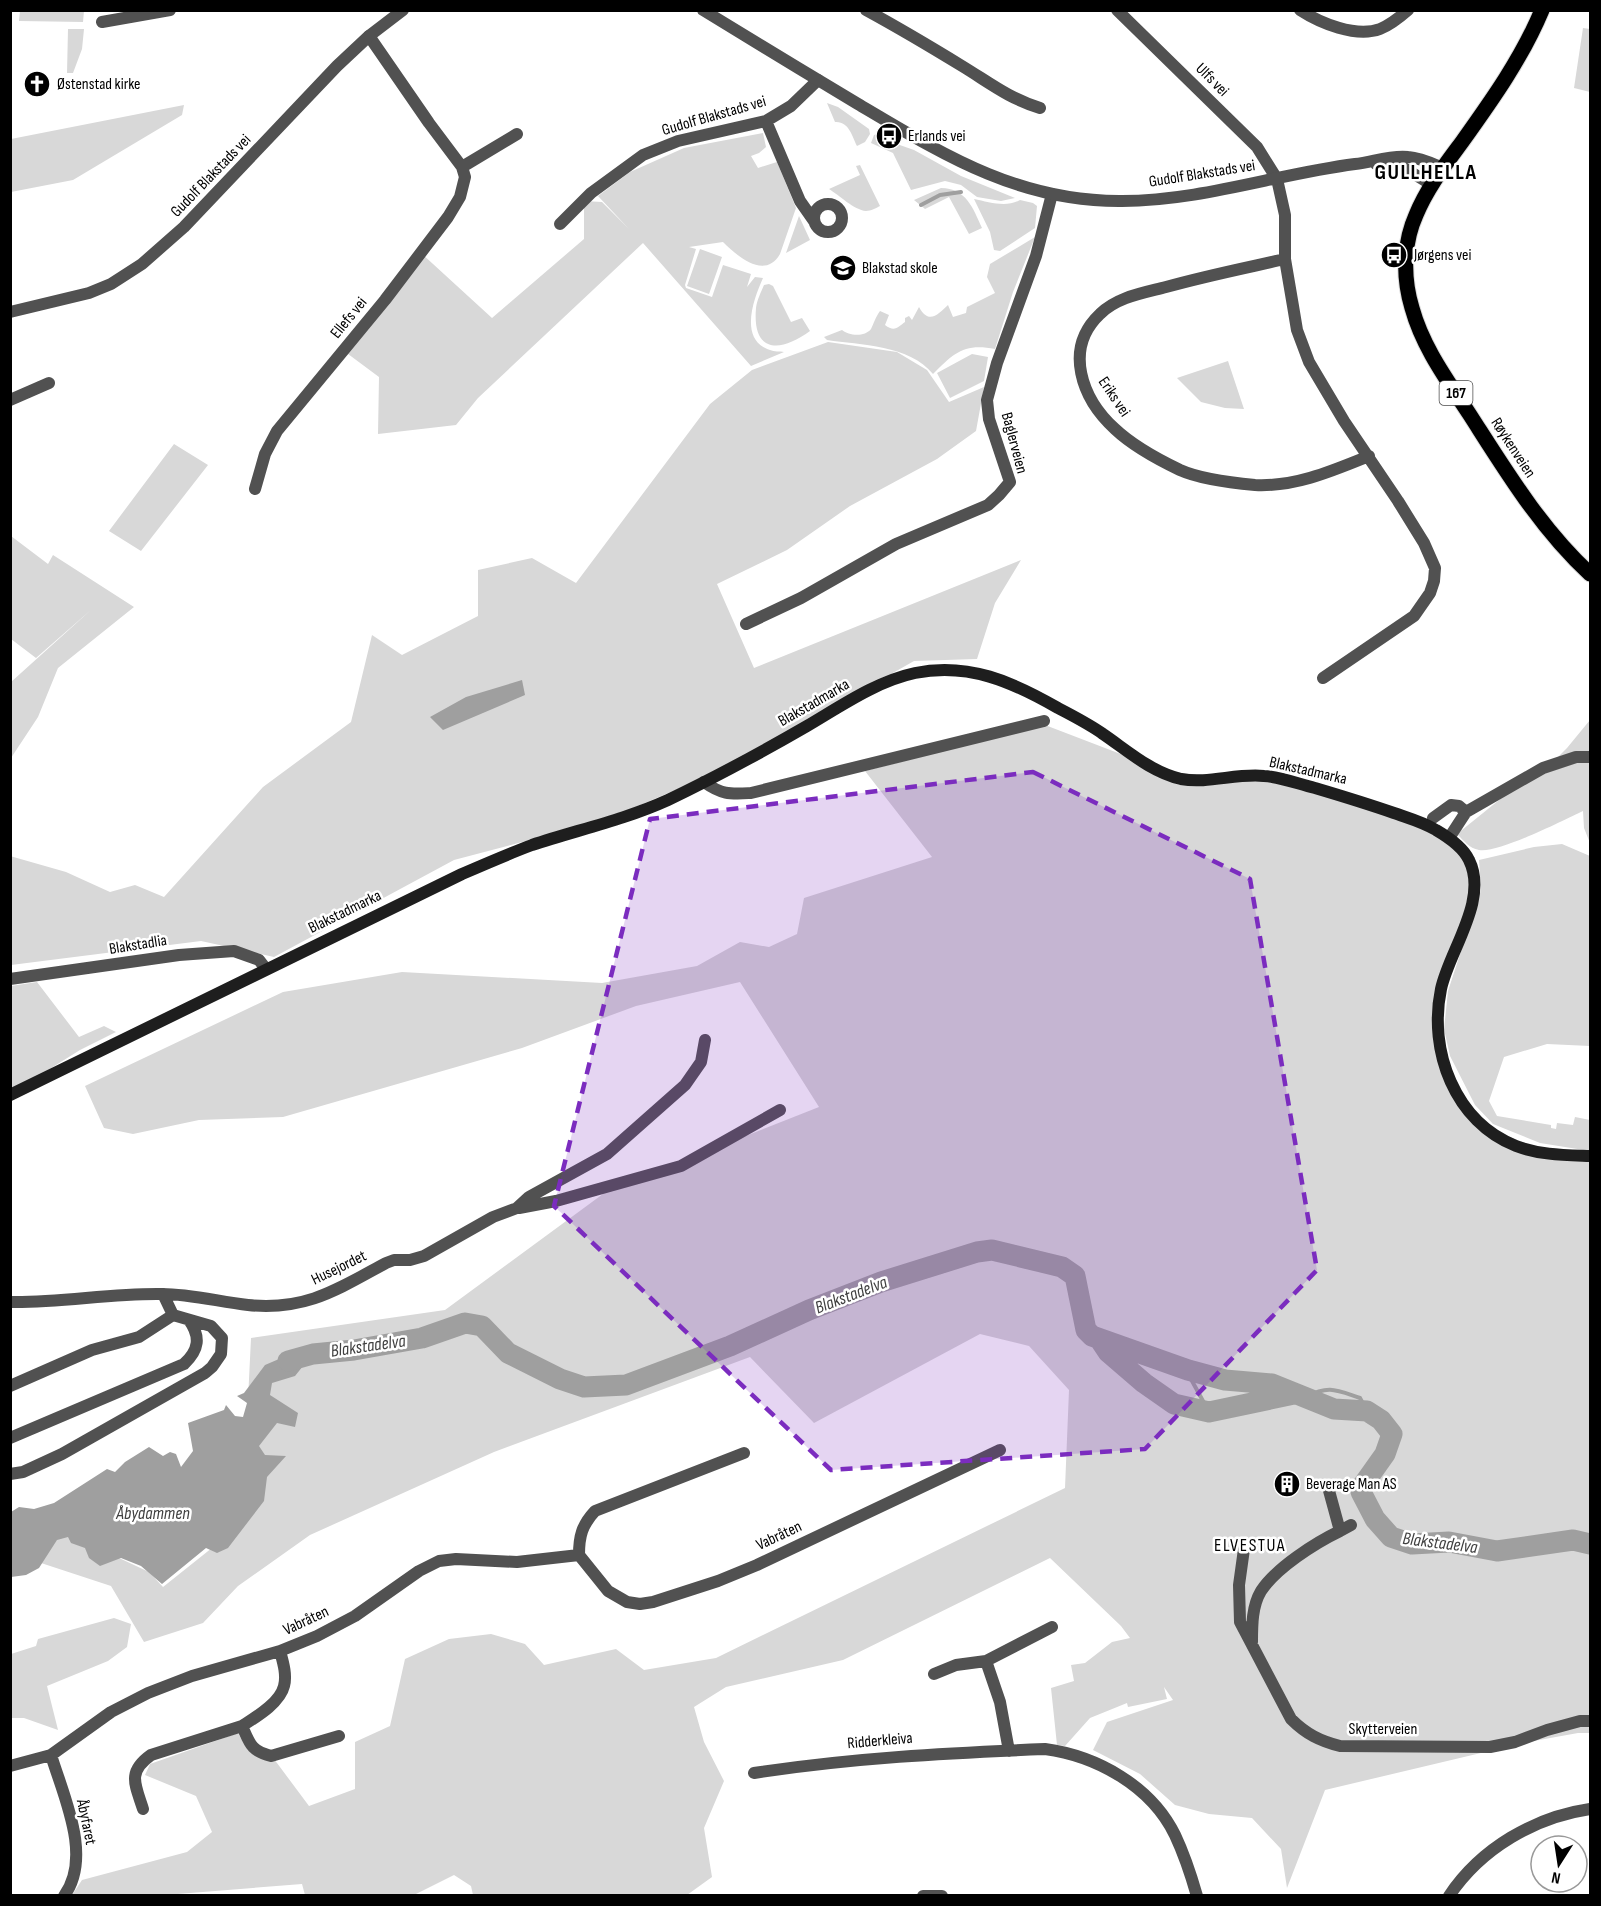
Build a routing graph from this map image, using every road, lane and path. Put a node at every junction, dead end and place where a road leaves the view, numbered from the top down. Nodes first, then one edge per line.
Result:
1 (170, 10) edge
2 (403, 10) edge
3 (703, 10) edge
4 (866, 10) edge
5 (1117, 10) edge
6 (1300, 10) edge
7 (1408, 10) edge
8 (1542, 10) edge
9 (102, 22) dead end
10 (369, 36) junction
11 (818, 80) junction
12 (1040, 108) dead end
13 (766, 121) junction
14 (517, 134) dead end
15 (1366, 163) junction
16 (462, 166) junction
17 (1443, 168) junction
18 (1277, 179) junction
19 (1432, 185) junction
20 (1052, 194) junction
21 (814, 220) dead end
22 (560, 224) dead end
23 (1285, 259) junction
24 (10, 312) edge
25 (49, 383) dead end
26 (10, 400) edge
27 (1369, 456) junction
28 (255, 489) dead end
29 (1590, 573) edge
30 (746, 624) dead end
31 (1323, 678) dead end
32 (1044, 721) dead end
33 (1590, 757) edge
34 (704, 782) junction
35 (1466, 812) junction
36 (1433, 818) dead end
37 (1449, 838) junction
38 (266, 969) junction
39 (10, 979) edge
40 (705, 1040) dead end
41 (10, 1095) edge
42 (780, 1110) dead end
43 (1590, 1156) edge
44 (518, 1208) junction
45 (163, 1294) junction
46 (10, 1302) edge
47 (173, 1315) junction
48 (189, 1320) junction
49 (10, 1386) edge
50 (10, 1438) edge
51 (1000, 1450) dead end
52 (744, 1453) dead end
53 (10, 1474) edge
54 (1328, 1487) dead end
55 (1244, 1549) dead end
56 (579, 1555) junction
57 (1052, 1627) dead end
58 (1252, 1646) junction
59 (280, 1651) junction
60 (986, 1661) junction
61 (934, 1674) dead end
62 (1590, 1721) edge
63 (242, 1726) junction
64 (339, 1736) dead end
65 (1009, 1750) junction
66 (51, 1755) junction
67 (10, 1766) edge
68 (754, 1773) dead end
69 (143, 1809) dead end
70 (1590, 1809) edge
71 (64, 1896) edge
72 (923, 1896) edge
73 (942, 1896) edge
74 (1197, 1896) edge
75 (1449, 1896) edge

1 - 9 street
2 - 10 street, Gudolf Blakstads vei
3 - 11 street, Gudolf Blakstads vei
4 - 12 street
5 - 18 street, Ulfs vei
6 - 7 street
8 - 17 main road, Røykenveien / 167
10 - 16 street
10 - 24 street, Gudolf Blakstads vei
11 - 13 street, Gudolf Blakstads vei
11 - 20 street, Gudolf Blakstads vei
13 - 21 street
13 - 22 street, Gudolf Blakstads vei
14 - 16 street
15 - 17 street, Gudolf Blakstads vei
15 - 18 street, Gudolf Blakstads vei
15 - 19 street, Gudolf Blakstads vei
16 - 28 street, Ellefs vei
17 - 19 main road, Røykenveien / 167
18 - 20 street, Gudolf Blakstads vei
18 - 23 street
19 - 29 main road, Røykenveien / 167
20 - 30 street, Baglerveien
23 - 27 street
23 - 27 street, Eriks vei
25 - 26 street
27 - 31 street
32 - 34 street
33 - 35 street
34 - 37 main road, Blakstadmarka
34 - 38 main road, Blakstadmarka
35 - 36 street
35 - 37 street
37 - 43 main road, Blakstadmarka
38 - 39 street, Blakstadlia
38 - 41 main road, Blakstadmarka
40 - 44 street, Husejordet
42 - 44 street, Husejordet
44 - 45 street, Husejordet
45 - 46 street, Husejordet
45 - 47 street
47 - 48 street
47 - 49 street
48 - 50 street
48 - 53 street
51 - 56 street, Vabråten
52 - 56 street
54 - 58 street
55 - 58 street, Skytterveien
56 - 59 street, Vabråten
57 - 60 street
58 - 62 street, Skytterveien
59 - 63 street, Vabråten
59 - 66 street, Vabråten
60 - 61 street
60 - 65 street
63 - 64 street
63 - 69 street, Vabråten
65 - 68 street, Ridderkleiva
65 - 74 street, Ridderkleiva
66 - 67 street, Vabråten
66 - 71 street, Åbyfaret
70 - 75 street
72 - 73 street

